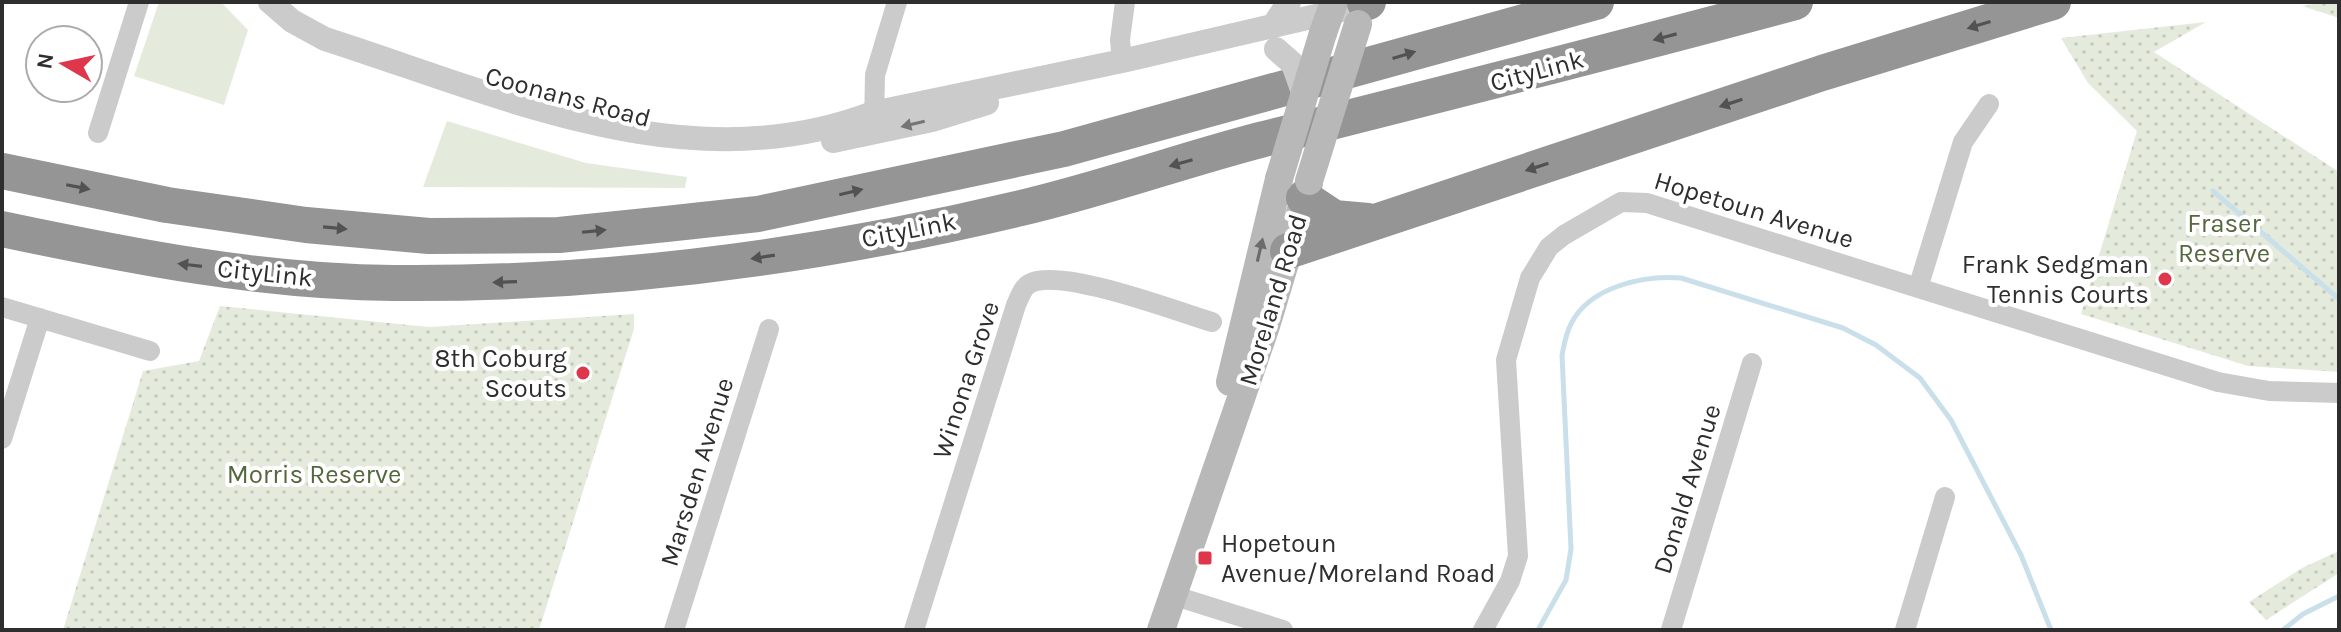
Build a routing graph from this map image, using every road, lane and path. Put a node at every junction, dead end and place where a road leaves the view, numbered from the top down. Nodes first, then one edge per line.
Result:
1 (139, 2) edge
2 (897, 2) edge
3 (1125, 2) edge
4 (1289, 2) edge
5 (1596, 2) edge
6 (1795, 2) edge
7 (2053, 2) edge
8 (267, 6) edge
9 (1364, 8) edge
10 (1329, 16) edge
11 (1275, 37) junction
12 (1122, 61) junction
13 (1304, 95) junction
14 (1989, 104) dead end
15 (874, 123) junction
16 (98, 133) dead end
17 (2, 171) edge
18 (1297, 184) junction
19 (1397, 213) junction
20 (2, 229) edge
21 (1288, 251) junction
22 (1918, 288) junction
23 (2, 307) edge
24 (40, 318) junction
25 (1212, 322) dead end
26 (769, 329) dead end
27 (150, 351) dead end
28 (1752, 363) dead end
29 (2339, 393) edge
30 (2, 439) edge
31 (1945, 497) dead end
32 (1172, 595) junction
33 (674, 630) edge
34 (914, 630) edge
35 (1161, 630) edge
36 (1283, 630) edge
37 (1483, 630) edge
38 (1671, 630) edge
39 (1905, 630) edge

1 - 16 street
2 - 15 street
3 - 12 street
4 - 11 street
17 -> 5 highway, CityLink
6 -> 20 highway, CityLink
7 -> 19 highway
8 - 15 street, Coonans Road
9 - 10 street
9 - 18 main road, Moreland Road, bridge
10 - 11 street
10 - 13 main road, Moreland Road, bridge
11 - 12 street, Coonans Road
11 - 13 street, bridge
12 - 15 street, Coonans Road
13 - 18 main road, Moreland Road, bridge
14 - 22 street
18 - 19 highway
18 - 21 main road, Moreland Road
32 -> 18 main road, Moreland Road
19 - 21 highway
21 - 32 main road, Moreland Road
22 - 29 street, Hopetoun Avenue
22 - 37 street, Hopetoun Avenue
23 - 24 street
24 - 27 street
24 - 30 street
25 - 34 street, Winona Grove
26 - 33 street, Marsden Avenue
28 - 38 street, Donald Avenue
31 - 39 street
32 - 35 main road, Moreland Road
32 - 36 street

